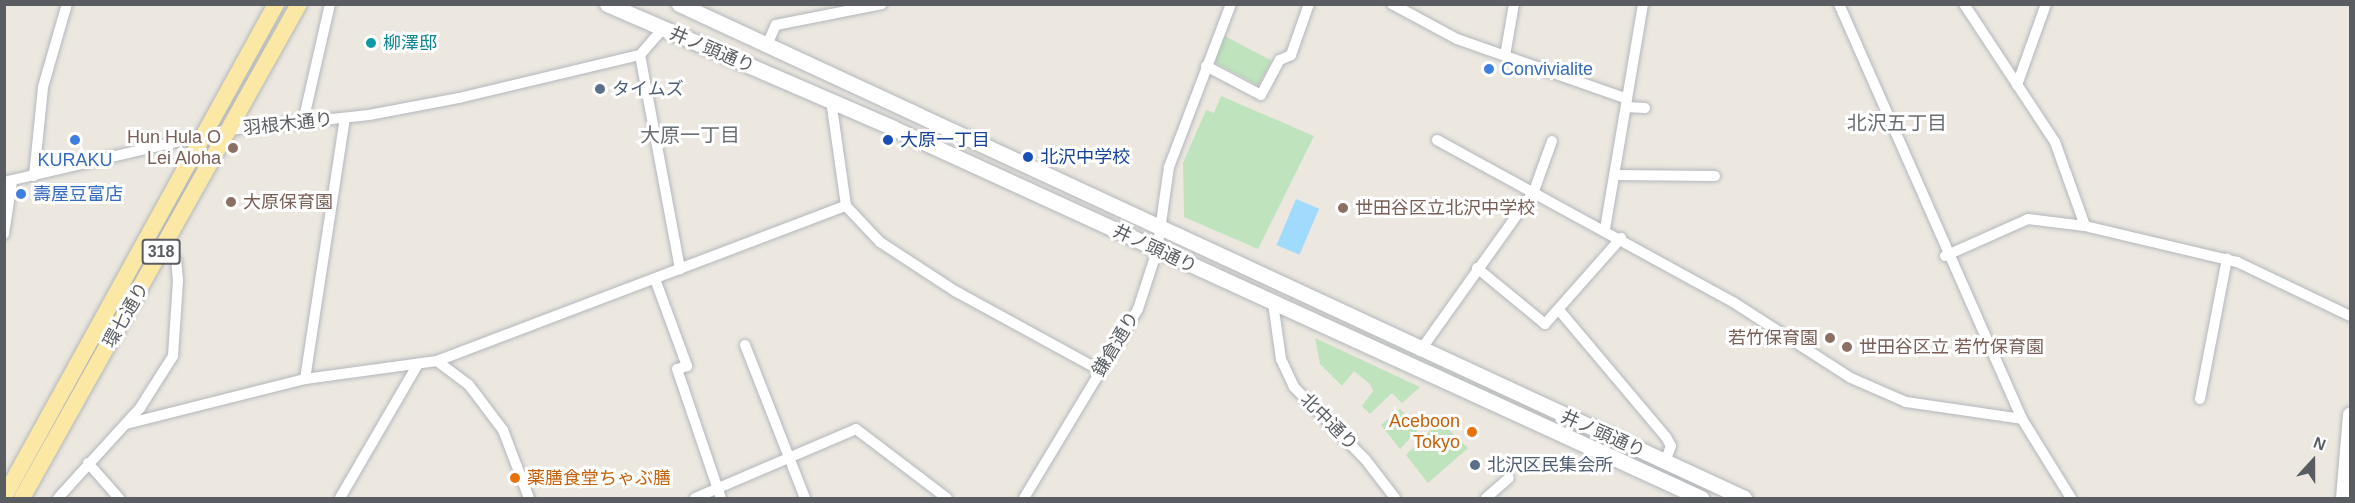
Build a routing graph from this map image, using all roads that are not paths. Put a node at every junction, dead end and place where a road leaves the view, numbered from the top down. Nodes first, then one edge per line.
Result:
1 (67, 4) edge
2 (276, 4) edge
3 (299, 4) edge
4 (330, 4) edge
5 (607, 4) edge
6 (679, 4) edge
7 (882, 4) edge
8 (1231, 4) edge
9 (1310, 4) edge
10 (1392, 4) edge
11 (1514, 4) edge
12 (1643, 4) edge
13 (1839, 4) edge
14 (1964, 4) edge
15 (2046, 4) edge
16 (867, 6) edge
17 (663, 29) junction
18 (766, 47) junction
19 (640, 55) junction
20 (1505, 56) junction
21 (1206, 66) junction
22 (2017, 85) junction
23 (831, 100) junction
24 (1627, 103) junction
25 (1645, 108) dead end
26 (345, 118) junction
27 (303, 122) junction
28 (228, 130) junction
29 (206, 135) junction
30 (1437, 140) dead end
31 (1552, 141) dead end
32 (1615, 175) junction
33 (34, 176) junction
34 (1715, 176) dead end
35 (8, 181) edge
36 (1534, 191) junction
37 (846, 206) junction
38 (2085, 226) junction
39 (1605, 229) junction
40 (1160, 230) junction
41 (4, 234) edge
42 (1621, 238) junction
43 (164, 248) junction
44 (1157, 250) junction
45 (1946, 256) junction
46 (2228, 259) junction
47 (1477, 268) junction
48 (680, 269) junction
49 (655, 279) junction
50 (1273, 303) junction
51 (1559, 310) junction
52 (2350, 316) edge
53 (745, 345) dead end
54 (1420, 351) junction
55 (437, 361) junction
56 (418, 364) junction
57 (1101, 371) junction
58 (305, 379) junction
59 (2200, 399) dead end
60 (2022, 418) junction
61 (2350, 420) edge
62 (126, 424) junction
63 (790, 457) junction
64 (1665, 462) junction
65 (88, 464) junction
66 (1509, 478) dead end
67 (720, 493) edge
68 (4, 497) edge
69 (22, 498) edge
70 (58, 498) edge
71 (118, 498) edge
72 (340, 498) edge
73 (530, 498) edge
74 (695, 498) edge
75 (805, 498) edge
76 (947, 498) edge
77 (1024, 498) edge
78 (1395, 498) edge
79 (1486, 498) edge
80 (1701, 498) edge
81 (1744, 498) edge
82 (2072, 498) edge
83 (2343, 498) edge

1 - 33 street
2 - 29 main road, 環七通り / 318
3 - 28 main road, 環七通り / 318
4 - 27 street
5 - 17 main road, 井ノ頭通り
6 - 18 main road, 井ノ頭通り
7 - 16 street
8 - 21 street, 鎌倉通り
9 - 21 street
10 - 20 street
11 - 20 street
12 - 24 street
13 - 45 street
14 - 22 street
15 - 22 street
16 - 18 street
17 - 19 street
17 - 23 main road, 井ノ頭通り
18 - 40 main road, 井ノ頭通り
19 - 26 street, 羽根木通り
19 - 48 street
20 - 24 street
21 - 40 street, 鎌倉通り
22 - 38 street
23 - 37 street
23 - 44 main road, 井ノ頭通り
24 - 25 street
24 - 32 street
26 - 27 street, 羽根木通り
26 - 58 street
27 - 28 street, 羽根木通り
28 - 29 street, 羽根木通り
28 - 43 main road, 環七通り / 318
29 - 33 street, 羽根木通り
29 - 68 main road, 環七通り / 318
30 - 36 street
31 - 36 street
32 - 34 street
32 - 39 street
33 - 35 street, 羽根木通り
35 - 41 street
36 - 39 street
36 - 47 street
37 - 48 street
37 - 57 street
38 - 45 street
38 - 46 street
39 - 42 street
40 - 44 street, 鎌倉通り
40 - 54 main road, 井ノ頭通り
42 - 51 street
42 - 60 street
43 - 62 street
43 - 69 main road, 環七通り / 318
44 - 50 main road, 井ノ頭通り
44 - 57 street, 鎌倉通り
45 - 60 street
46 - 52 street
46 - 59 street
47 - 51 street
47 - 54 street
48 - 49 street
49 - 55 street
49 - 67 street
50 - 78 street, 北中通り
50 - 80 main road, 井ノ頭通り
51 - 64 street
53 - 63 street
54 - 64 main road, 井ノ頭通り
55 - 56 street
55 - 73 street
56 - 58 street
56 - 72 street
57 - 77 street, 鎌倉通り
58 - 62 street
60 - 82 street
61 - 83 main road
62 - 65 street
63 - 67 street
63 - 75 street
63 - 76 street
64 - 81 main road, 井ノ頭通り
65 - 70 street
65 - 71 street
66 - 79 street
67 - 74 street

